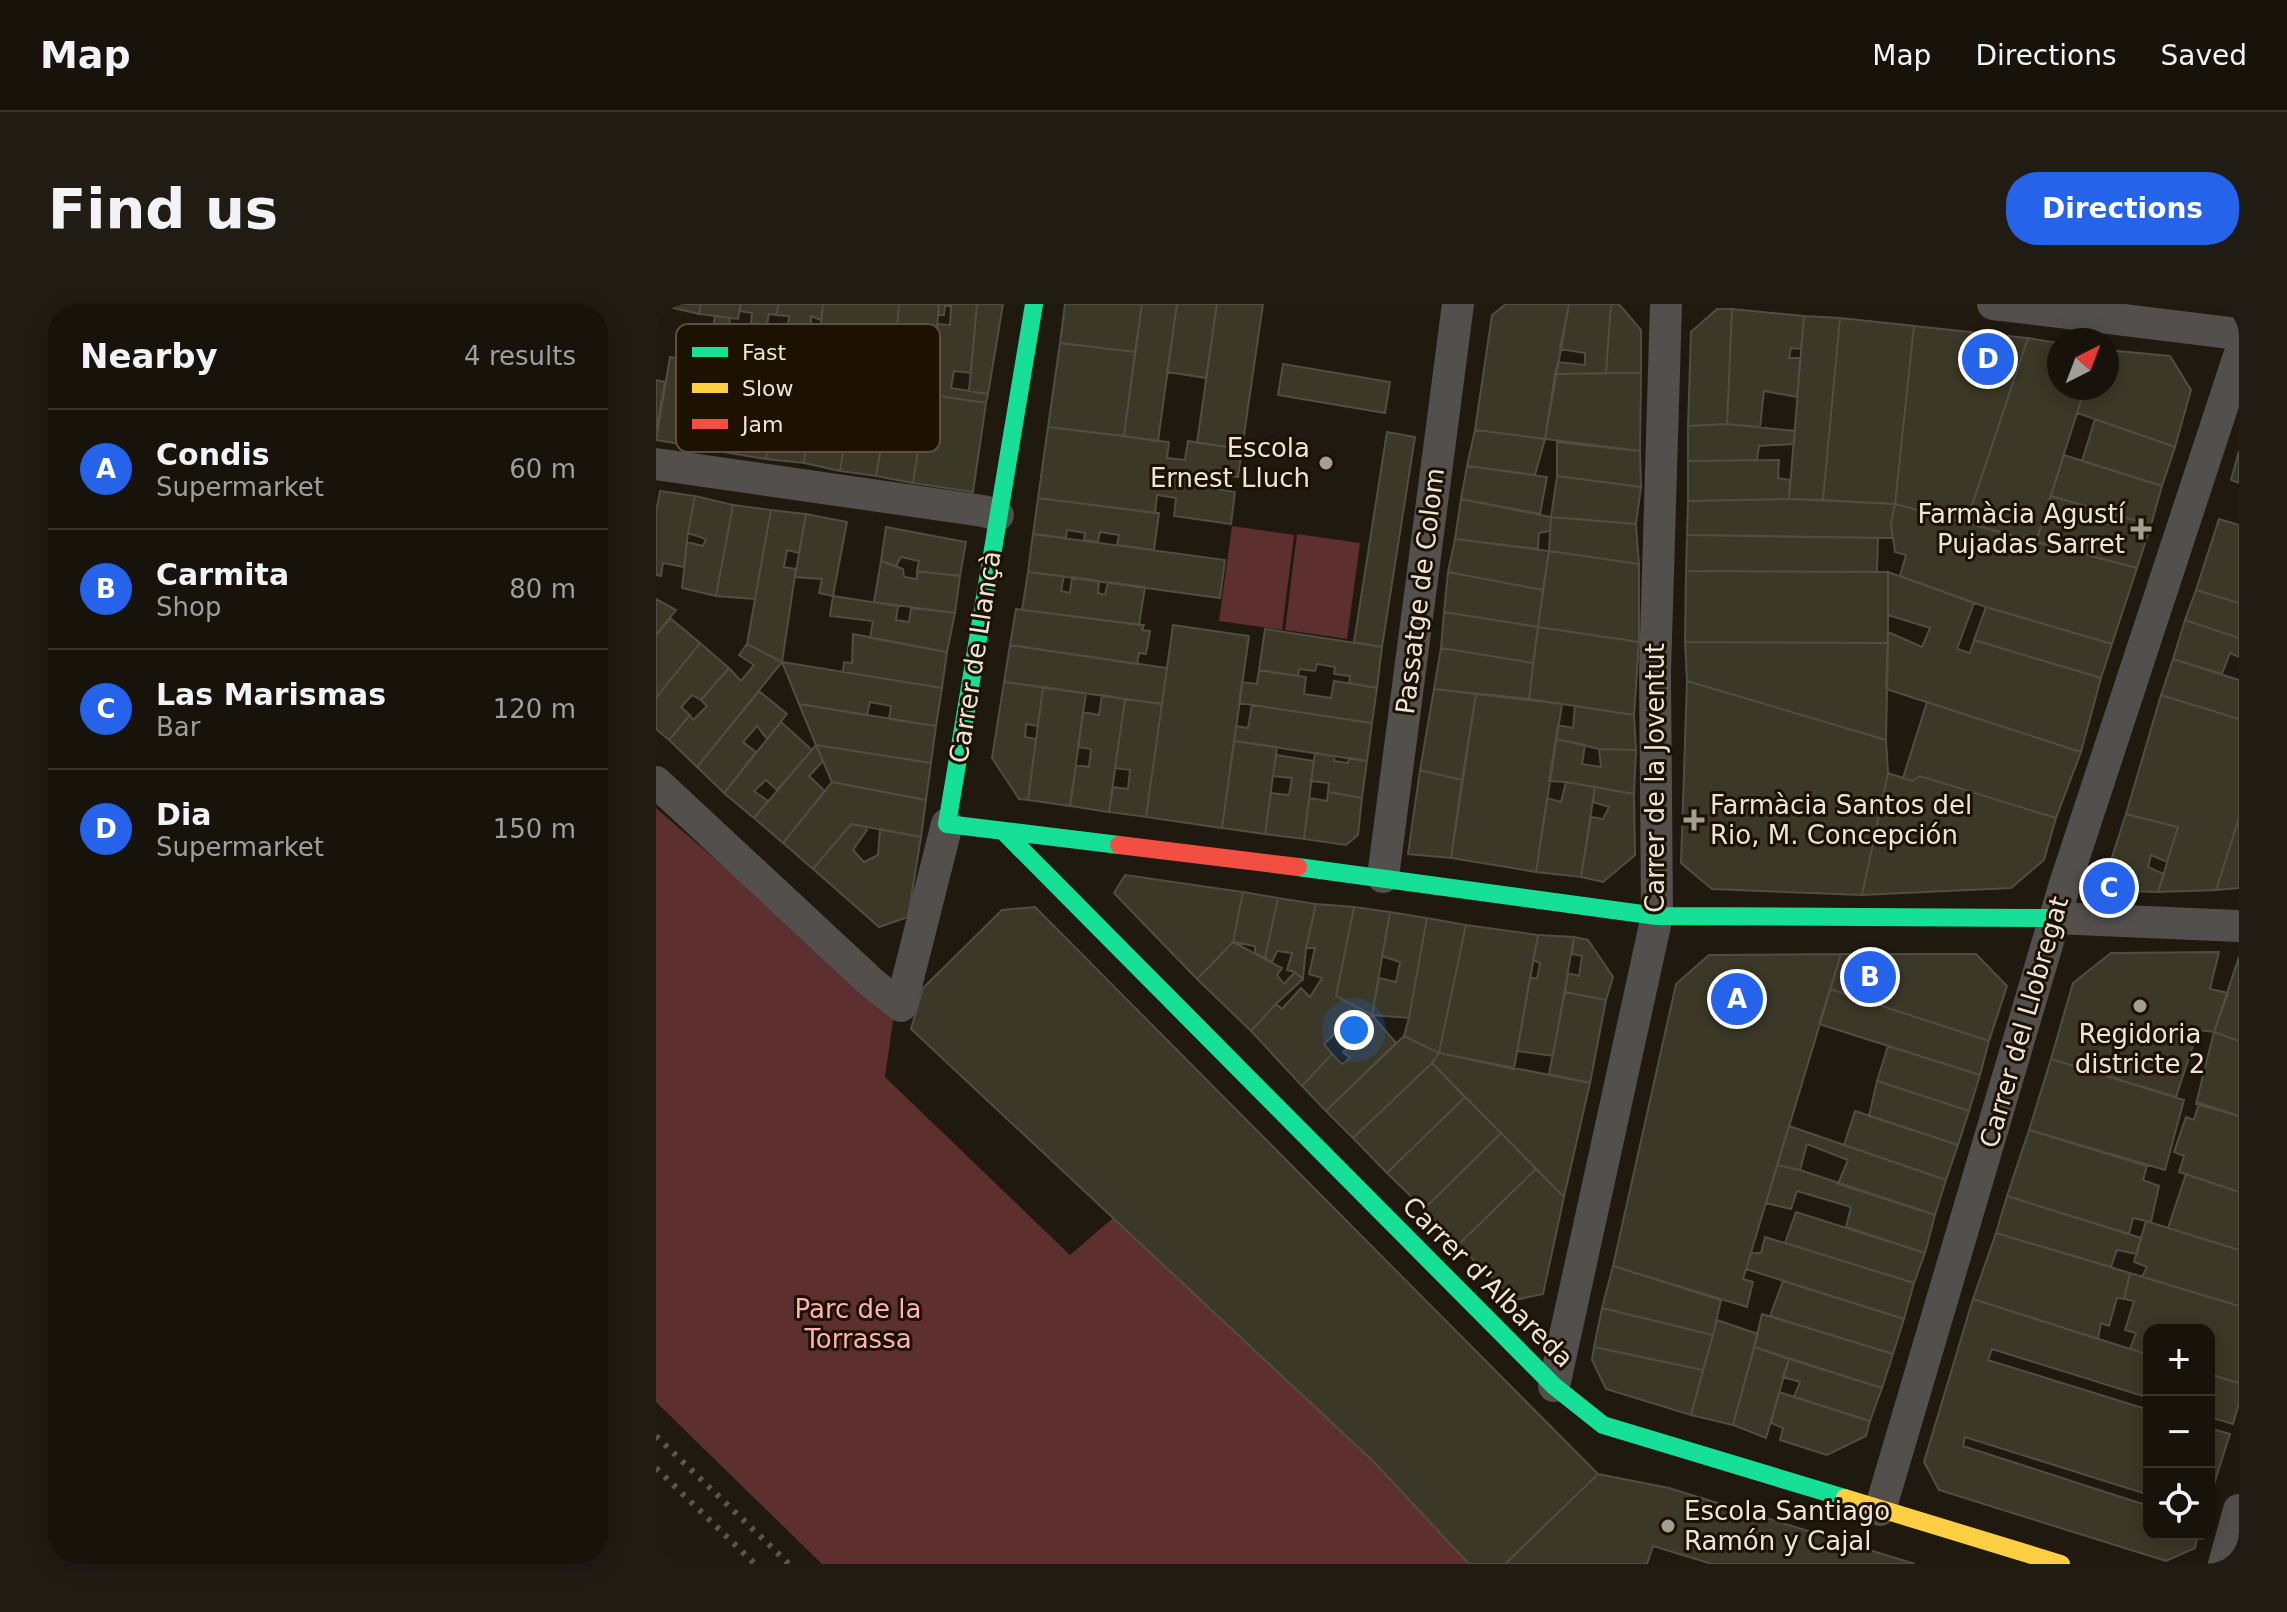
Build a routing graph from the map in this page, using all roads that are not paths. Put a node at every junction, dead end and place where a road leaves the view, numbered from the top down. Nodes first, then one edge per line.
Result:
1 (1034, 304) edge
2 (1458, 304) edge
3 (1666, 304) edge
4 (1993, 304) edge
5 (2239, 334) edge
6 (2239, 356) edge
7 (656, 464) edge
8 (998, 515) junction
9 (656, 782) edge
10 (947, 824) junction
11 (1003, 831) junction
12 (1383, 877) junction
13 (1657, 916) junction
14 (2054, 918) junction
15 (2239, 926) edge
16 (1554, 1386) junction
17 (1880, 1510) junction
18 (2239, 1510) edge
19 (2061, 1564) edge
20 (2224, 1564) edge

1 - 8 street, Carrer de Llançà
2 - 12 street, Passatge de Colom
3 - 13 street, Carrer de la Joventut
4 - 5 street
6 - 14 street, Carrer del Llobregat
7 - 8 street
8 - 10 street, Carrer de Llançà
9 - 10 street, Carrer de Llançà
10 - 11 street
11 - 12 street
11 - 16 street, Carrer d'Albareda
12 - 13 street
13 - 14 street
13 - 16 street, Carrer de la Joventut
14 - 15 street
14 - 17 street, Carrer del Llobregat
16 - 17 street, Carrer d'Albareda
17 - 19 street, Carrer d'Albareda
18 - 20 street

